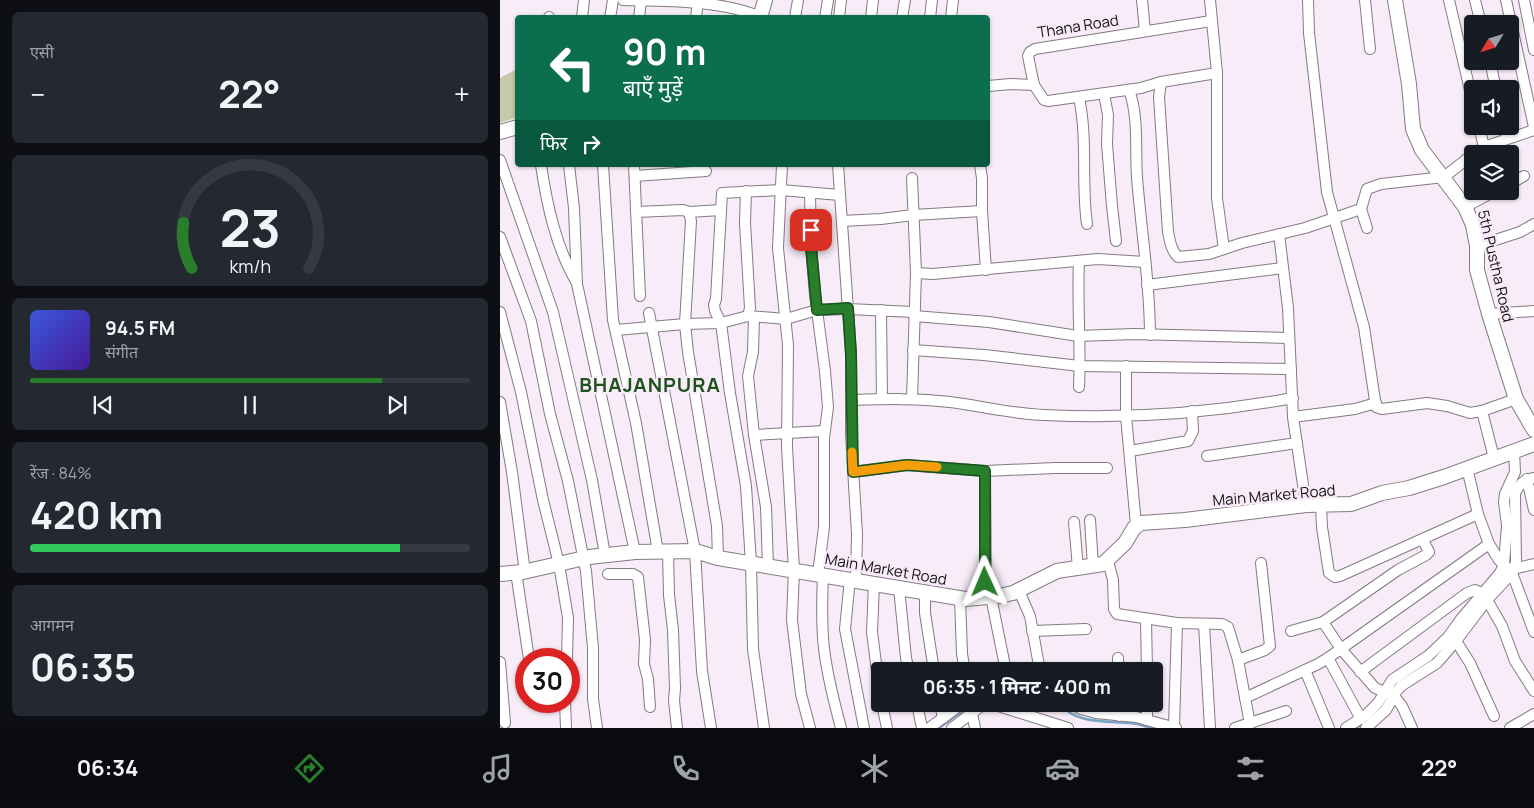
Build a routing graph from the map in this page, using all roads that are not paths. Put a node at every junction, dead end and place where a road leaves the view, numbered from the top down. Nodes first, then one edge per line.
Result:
1 (584, 0) edge
2 (613, 0) edge
3 (623, 0) edge
4 (765, 0) edge
5 (798, 0) edge
6 (828, 0) edge
7 (841, 0) edge
8 (872, 0) edge
9 (905, 0) edge
10 (932, 0) edge
11 (952, 0) edge
12 (1142, 0) edge
13 (1210, 0) edge
14 (1308, 0) edge
15 (1365, 0) edge
16 (1396, 0) edge
17 (1448, 0) edge
18 (1475, 0) edge
19 (1506, 0) edge
20 (1524, 0) edge
21 (641, 1) edge
22 (698, 2) edge
23 (582, 15) edge
24 (610, 15) edge
25 (640, 15) edge
26 (696, 15) edge
27 (756, 15) edge
28 (761, 15) edge
29 (796, 15) edge
30 (826, 15) edge
31 (838, 15) edge
32 (871, 15) edge
33 (902, 15) edge
34 (930, 15) edge
35 (951, 15) edge
36 (1479, 15) edge
37 (1211, 21) junction
38 (1145, 31) junction
39 (1533, 45) edge
40 (1370, 49) dead end
41 (1217, 73) junction
42 (1468, 80) edge
43 (1161, 82) junction
44 (1034, 85) junction
45 (990, 86) edge
46 (1129, 90) junction
47 (1104, 94) junction
48 (1079, 98) junction
49 (1534, 128) edge
50 (515, 129) edge
51 (500, 132) edge
52 (1506, 135) edge
53 (1507, 138) junction
54 (1487, 145) edge
55 (500, 160) edge
56 (1464, 161) edge
57 (541, 167) edge
58 (569, 167) edge
59 (603, 167) edge
60 (634, 167) edge
61 (782, 167) edge
62 (838, 167) edge
63 (980, 167) edge
64 (706, 172) dead end
65 (634, 176) junction
66 (1524, 176) dead end
67 (1444, 177) junction
68 (912, 178) dead end
69 (1519, 179) edge
70 (781, 190) junction
71 (746, 192) junction
72 (810, 193) junction
73 (840, 195) junction
74 (1478, 200) edge
75 (1465, 207) junction
76 (1361, 208) junction
77 (721, 210) junction
78 (636, 212) junction
79 (689, 212) junction
80 (982, 212) junction
81 (913, 215) junction
82 (1334, 219) junction
83 (842, 221) junction
84 (1087, 224) dead end
85 (1534, 224) edge
86 (1367, 228) dead end
87 (1280, 234) junction
88 (500, 237) edge
89 (1116, 241) dead end
90 (1477, 246) junction
91 (1224, 249) junction
92 (1079, 261) junction
93 (1145, 262) junction
94 (1283, 268) junction
95 (986, 270) junction
96 (916, 273) junction
97 (577, 284) junction
98 (1147, 285) junction
99 (640, 296) dead end
100 (848, 308) junction
101 (817, 310) junction
102 (881, 310) junction
103 (1534, 311) edge
104 (500, 312) edge
105 (649, 314) dead end
106 (914, 314) junction
107 (1489, 314) junction
108 (751, 317) junction
109 (786, 318) junction
110 (721, 323) junction
111 (684, 324) junction
112 (652, 328) junction
113 (616, 330) junction
114 (1150, 334) junction
115 (1078, 336) junction
116 (1288, 338) junction
117 (913, 350) junction
118 (1080, 366) junction
119 (1126, 366) junction
120 (1291, 369) junction
121 (1079, 387) dead end
122 (1293, 398) junction
123 (882, 399) junction
124 (912, 399) junction
125 (1516, 399) junction
126 (852, 400) junction
127 (500, 402) edge
128 (1376, 403) junction
129 (1192, 411) junction
130 (1482, 411) junction
131 (1126, 416) junction
132 (1293, 417) junction
133 (1534, 430) edge
134 (824, 431) junction
135 (787, 432) junction
136 (754, 435) junction
137 (1297, 443) junction
138 (1534, 444) edge
139 (1130, 451) junction
140 (1514, 451) junction
141 (1207, 456) dead end
142 (1494, 458) junction
143 (1107, 468) dead end
144 (1467, 468) junction
145 (985, 471) junction
146 (853, 472) junction
147 (1531, 479) edge
148 (1306, 505) junction
149 (1320, 505) junction
150 (1534, 510) edge
151 (1478, 514) junction
152 (1090, 520) dead end
153 (1074, 522) dead end
154 (1136, 525) junction
155 (1423, 540) junction
156 (1489, 544) junction
157 (696, 551) junction
158 (636, 552) junction
159 (663, 552) junction
160 (606, 555) junction
161 (584, 558) junction
162 (718, 558) junction
163 (1108, 561) junction
164 (1260, 563) dead end
165 (559, 564) junction
166 (751, 564) junction
167 (1534, 564) edge
168 (768, 566) junction
169 (1093, 566) junction
170 (1078, 568) junction
171 (1509, 569) junction
172 (794, 570) junction
173 (520, 572) junction
174 (500, 574) edge
175 (608, 574) dead end
176 (821, 574) junction
177 (853, 580) junction
178 (874, 584) junction
179 (899, 588) junction
180 (1019, 591) junction
181 (925, 592) junction
182 (1485, 596) junction
183 (988, 597) junction
184 (960, 598) junction
185 (1146, 620) junction
186 (1323, 622) junction
187 (1177, 623) junction
188 (1204, 624) junction
189 (1086, 630) dead end
190 (1032, 631) junction
191 (1291, 631) dead end
192 (1534, 632) edge
193 (1456, 641) junction
194 (528, 648) edge
195 (567, 648) edge
196 (1341, 649) junction
197 (1118, 658) dead end
198 (1328, 658) junction
199 (1238, 660) junction
200 (500, 662) edge
201 (876, 662) edge
202 (907, 662) edge
203 (933, 662) edge
204 (963, 662) edge
205 (1004, 662) edge
206 (1038, 662) edge
207 (1118, 662) edge
208 (1147, 662) edge
209 (1305, 670) junction
210 (1360, 672) junction
211 (1534, 692) edge
212 (1389, 694) junction
213 (1245, 698) junction
214 (650, 707) dead end
215 (1286, 711) dead end
216 (884, 712) edge
217 (919, 712) edge
218 (942, 712) edge
219 (957, 712) edge
220 (965, 712) edge
221 (970, 712) edge
222 (1017, 712) edge
223 (1093, 712) edge
224 (1120, 712) edge
225 (1147, 712) edge
226 (565, 713) edge
227 (1534, 714) edge
228 (1120, 716) junction
229 (1494, 716) dead end
230 (943, 718) junction
231 (1147, 720) junction
232 (505, 723) dead end
233 (1271, 723) edge
234 (1250, 724) junction
235 (1360, 724) edge
236 (566, 728) edge
237 (598, 728) edge
238 (677, 728) edge
239 (711, 728) edge
240 (764, 728) edge
241 (810, 728) edge
242 (841, 728) edge
243 (864, 728) edge
244 (887, 728) edge
245 (922, 728) edge
246 (929, 728) edge
247 (952, 728) edge
248 (975, 728) edge
249 (1068, 728) edge
250 (1175, 728) edge
251 (1210, 728) edge
252 (1235, 728) edge
253 (1329, 728) edge
254 (1346, 728) edge
255 (1412, 728) edge
256 (1510, 728) edge

1 - 23 street
2 - 24 street
3 - 21 street
4 - 28 street
5 - 29 street
6 - 30 street
7 - 31 street
8 - 32 street
9 - 33 street
10 - 34 street
11 - 35 street
12 - 38 street
13 - 37 street
14 - 82 street
15 - 40 street
16 - 67 street, 5th Pustha Road
17 - 42 street
18 - 36 street
19 - 49 street
20 - 39 street
21 - 22 street
21 - 25 street
22 - 26 street
22 - 27 street
37 - 38 street, Thana Road
37 - 41 street
38 - 44 street, Thana Road
41 - 43 street
41 - 91 street
43 - 46 street
43 - 91 street
44 - 45 street
44 - 48 street
46 - 47 street
46 - 93 street
47 - 48 street
47 - 89 street
48 - 84 street
49 - 53 street
50 - 51 street
52 - 53 street
53 - 54 street
55 - 160 street
56 - 67 street
57 - 97 street
58 - 97 street
59 - 113 street
60 - 65 street
61 - 70 street
62 - 73 street
63 - 80 street
64 - 65 street
65 - 78 street
66 - 69 street
67 - 75 street, 5th Pustha Road
67 - 76 street
68 - 81 street
70 - 71 street
70 - 72 street
70 - 109 street
71 - 77 street
71 - 108 street
72 - 73 street
72 - 101 street
73 - 83 street
74 - 75 street
75 - 90 street, 5th Pustha Road
76 - 82 street
76 - 86 street
77 - 79 street
77 - 110 street
78 - 79 street
78 - 99 street
79 - 111 street
80 - 81 street
80 - 95 street
81 - 83 street
81 - 96 street
82 - 87 street
82 - 128 street
83 - 100 street
85 - 90 street
87 - 91 street
87 - 94 street
88 - 161 street
90 - 107 street, 5th Pustha Road
92 - 93 street
92 - 95 street
92 - 115 street
93 - 98 street
94 - 98 street
94 - 116 street
95 - 96 street
96 - 106 street
97 - 158 street
98 - 114 street
100 - 101 street
100 - 102 street
100 - 126 street
101 - 109 street
101 - 134 street
102 - 106 street
102 - 123 street
103 - 107 street
104 - 165 street
105 - 112 street
106 - 115 street
106 - 117 street
107 - 125 street, 5th Pustha Road
108 - 109 street
108 - 110 street
108 - 136 street
109 - 135 street
110 - 111 street
110 - 166 street
111 - 112 street
111 - 162 street
112 - 113 street
112 - 157 street
113 - 159 street
114 - 115 street
114 - 116 street
115 - 118 street
116 - 120 street
117 - 118 street
117 - 124 street
118 - 119 street
118 - 121 street
119 - 120 street
119 - 131 street
120 - 122 street
122 - 129 street
122 - 132 street
123 - 124 street
123 - 126 street
124 - 131 street
125 - 130 street
125 - 133 street, 5th Pustha Road
126 - 146 street
127 - 173 street
128 - 130 street
128 - 132 street
129 - 131 street
129 - 139 street
130 - 142 street
131 - 139 street
132 - 137 street
134 - 135 street
134 - 176 street
135 - 136 street
135 - 172 street
136 - 168 street
137 - 141 street
137 - 148 street
138 - 140 street, Main Market Road
139 - 154 street
140 - 142 street, Main Market Road
140 - 171 street
142 - 144 street, Main Market Road
143 - 145 street
144 - 149 street, Main Market Road
144 - 151 street
145 - 146 street
145 - 183 street
146 - 177 street
147 - 150 street
147 - 171 street
148 - 149 street, Main Market Road
148 - 154 street, Main Market Road
149 - 155 street
151 - 155 street
151 - 156 street
152 - 169 street
153 - 170 street
154 - 163 street, Main Market Road
155 - 186 street
156 - 171 street
156 - 196 street
157 - 159 street, Main Market Road
157 - 162 street, Main Market Road
157 - 239 street
158 - 159 street, Main Market Road
158 - 160 street, Main Market Road
159 - 238 street
160 - 161 street, Main Market Road
161 - 165 street, Main Market Road
161 - 237 street
162 - 166 street, Main Market Road
163 - 169 street, Main Market Road
163 - 185 street
164 - 199 street
165 - 173 street, Main Market Road
165 - 195 street
166 - 168 street, Main Market Road
166 - 240 street
167 - 171 street
168 - 172 street, Main Market Road
169 - 170 street, Main Market Road
170 - 180 street, Main Market Road
171 - 182 street
171 - 192 street
172 - 176 street, Main Market Road
172 - 241 street
173 - 174 street, Main Market Road
173 - 194 street
175 - 214 street
176 - 177 street, Main Market Road
176 - 242 street
177 - 178 street, Main Market Road
177 - 243 street
178 - 179 street, Main Market Road
178 - 201 street
179 - 181 street, Main Market Road
179 - 202 street
180 - 183 street, Main Market Road
180 - 190 street
181 - 184 street, Main Market Road
181 - 203 street
182 - 193 street
182 - 210 street
182 - 211 street
182 - 212 street
183 - 184 street, Main Market Road
183 - 205 street
184 - 204 street
185 - 187 street
185 - 208 street
186 - 191 street
186 - 196 street
187 - 188 street
187 - 250 street
188 - 199 street
188 - 251 street
189 - 190 street
190 - 206 street
193 - 212 street
193 - 229 street
196 - 198 street
196 - 210 street
197 - 207 street
198 - 209 street
198 - 235 street
199 - 213 street
200 - 232 street
209 - 213 street
209 - 253 street
210 - 212 street
212 - 235 street
212 - 255 street
213 - 234 street
215 - 233 street
216 - 244 street
217 - 245 street
218 - 230 street
219 - 230 street
220 - 247 street
221 - 248 street
222 - 249 street
223 - 228 street
224 - 228 street
225 - 231 street
226 - 236 street
227 - 256 street
228 - 231 street
230 - 246 street
231 - 250 street
233 - 234 street
234 - 252 street
235 - 254 street

